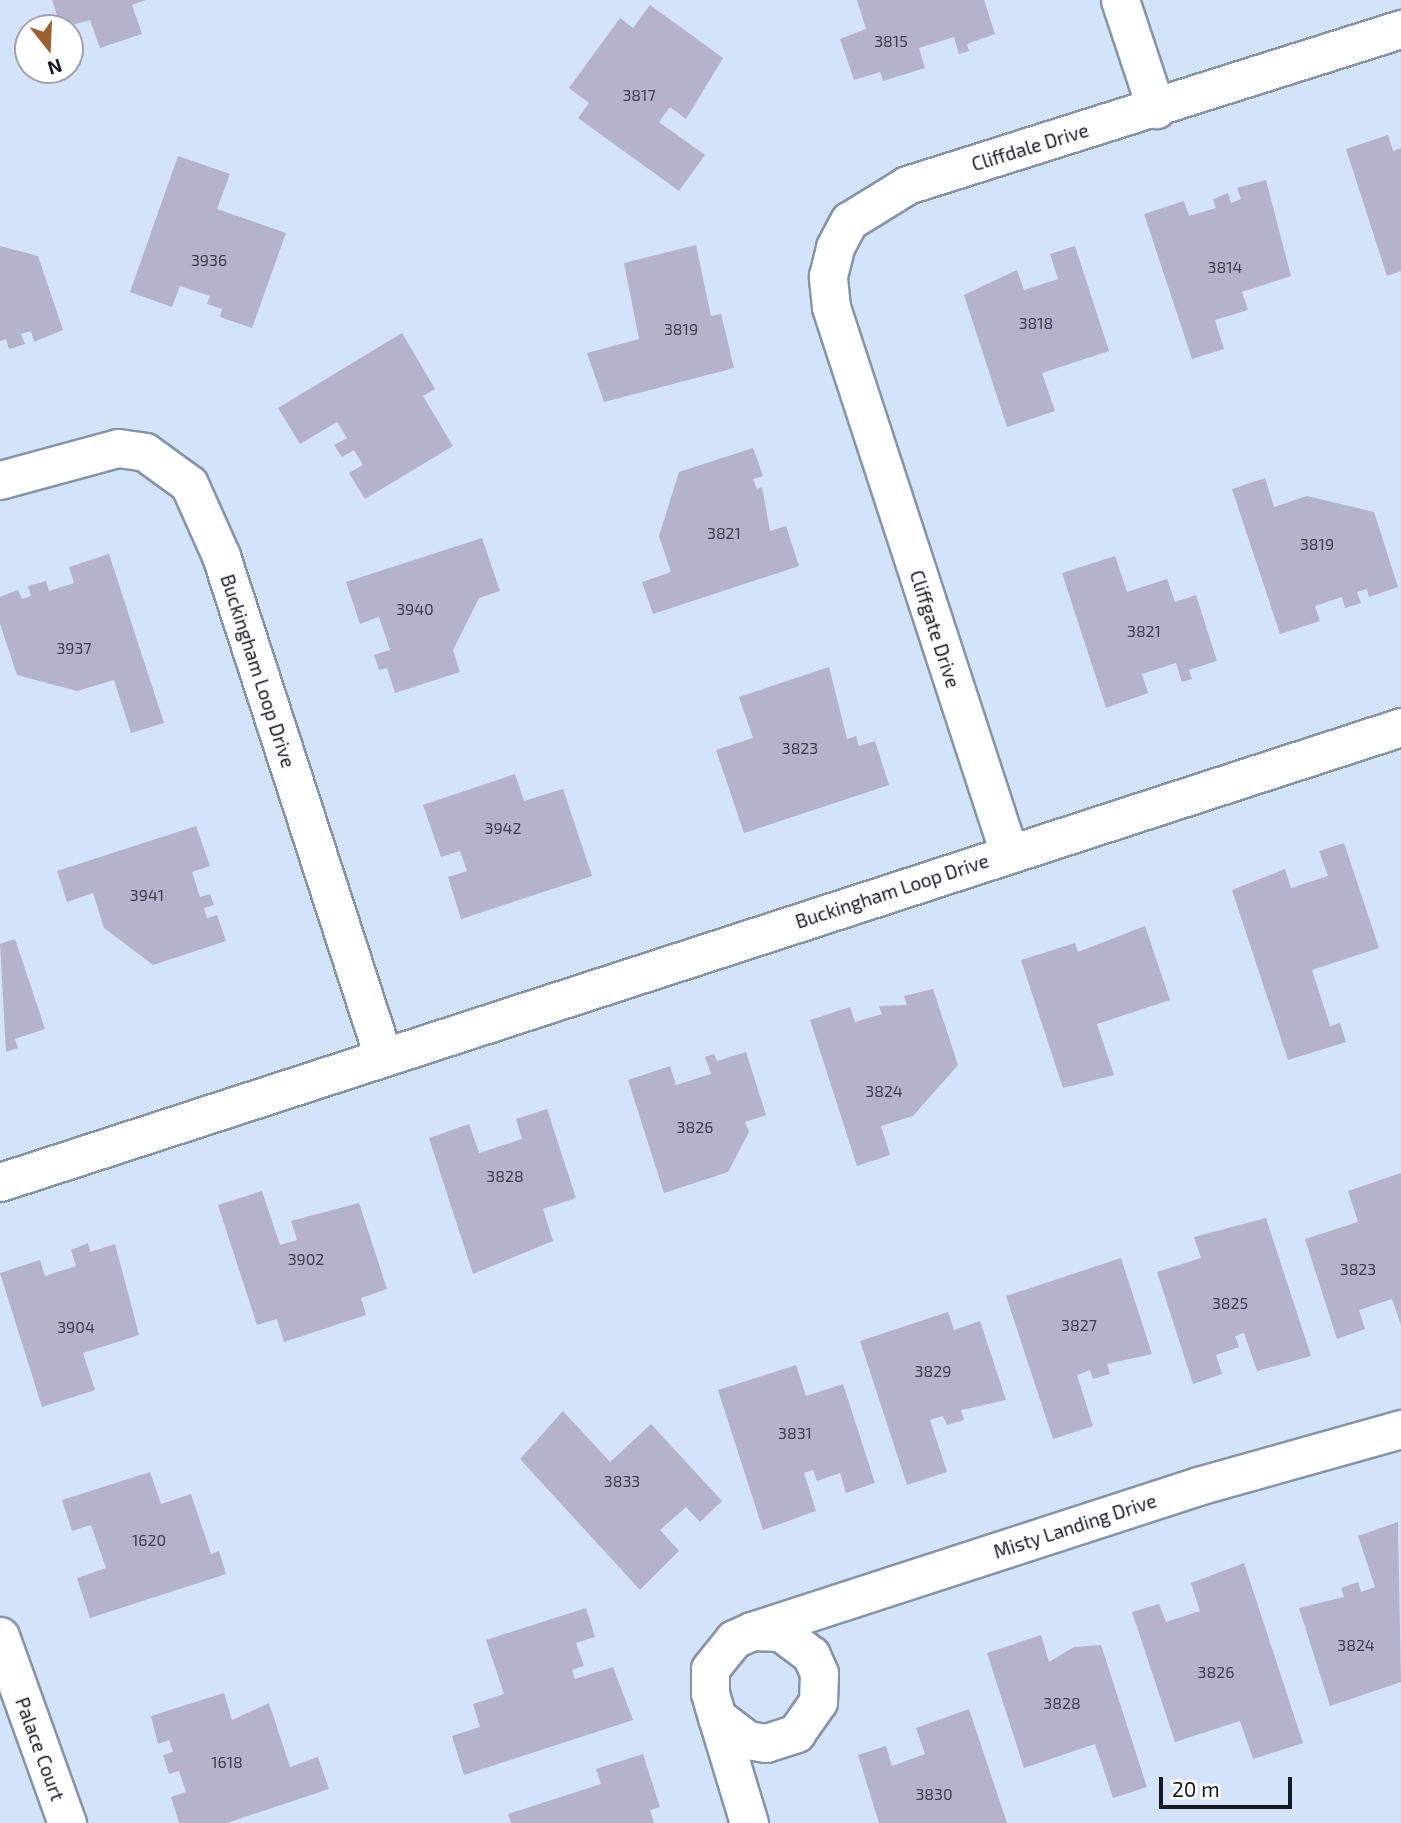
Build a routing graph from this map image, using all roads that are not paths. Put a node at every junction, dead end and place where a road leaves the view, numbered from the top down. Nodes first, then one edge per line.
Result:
1 (1120, 0) edge
2 (1401, 29) edge
3 (1156, 108) junction
4 (862, 404) joint
5 (0, 480) edge
6 (1401, 727) edge
7 (1009, 853) junction
8 (383, 1056) junction
9 (0, 1182) edge
10 (1401, 1429) edge
11 (752, 1631) junction
12 (0, 1636) edge
13 (716, 1717) junction
14 (67, 1823) edge
15 (749, 1823) edge

1 - 3 street
2 - 3 street, Cliffdale Drive
3 - 4 street, Cliffdale Drive
4 - 7 street, Cliffgate Drive
5 - 8 street, Buckingham Loop Drive
6 - 7 street, Buckingham Loop Drive
7 - 8 street, Buckingham Loop Drive
8 - 9 street, Buckingham Loop Drive
10 - 11 street, Misty Landing Drive
11 - 13 street
11 - 13 street
12 - 14 street, Palace Court
13 - 15 street

